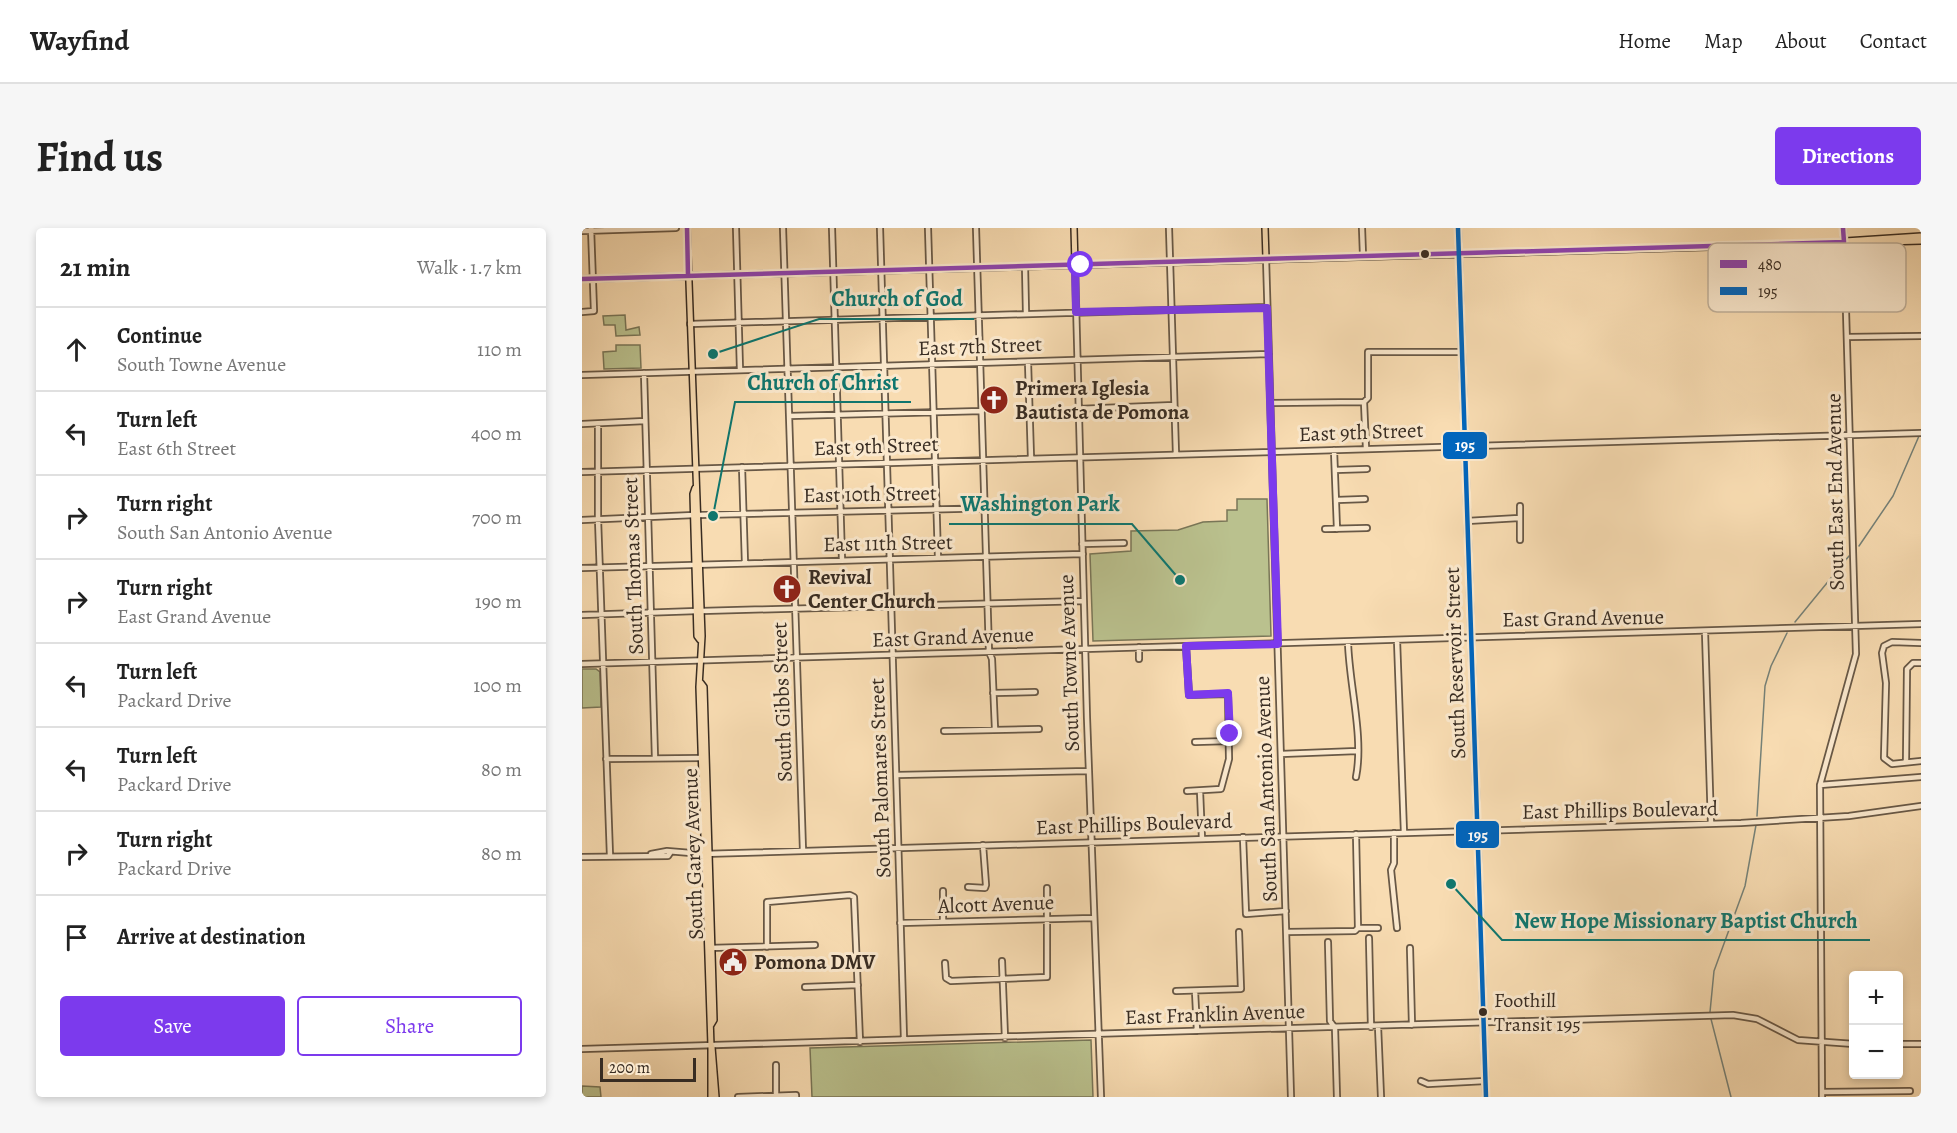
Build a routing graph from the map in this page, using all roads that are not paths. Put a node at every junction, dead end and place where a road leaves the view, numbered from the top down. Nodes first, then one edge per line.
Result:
1 (676, 228) edge
2 (687, 228) edge
3 (736, 228) edge
4 (783, 228) edge
5 (832, 228) edge
6 (880, 228) edge
7 (928, 228) edge
8 (976, 228) edge
9 (1074, 228) edge
10 (1169, 228) edge
11 (1265, 228) edge
12 (1362, 228) edge
13 (1458, 228) edge
14 (1844, 228) edge
15 (591, 229) edge
16 (639, 229) edge
17 (582, 231) edge
18 (1921, 236) edge
19 (1921, 241) edge
20 (1844, 242) junction
21 (1806, 243) edge
22 (1708, 246) edge
23 (1459, 252) junction
24 (1363, 255) junction
25 (1266, 258) junction
26 (1171, 262) junction
27 (1075, 265) junction
28 (1025, 266) junction
29 (977, 267) junction
30 (930, 268) junction
31 (880, 269) junction
32 (833, 271) junction
33 (784, 273) junction
34 (688, 274) junction
35 (738, 274) junction
36 (582, 279) edge
37 (593, 279) junction
38 (1267, 308) junction
39 (1172, 309) junction
40 (582, 312) edge
41 (1076, 312) junction
42 (1847, 312) edge
43 (1026, 313) junction
44 (979, 315) junction
45 (931, 316) junction
46 (882, 318) junction
47 (835, 319) junction
48 (739, 321) junction
49 (786, 321) junction
50 (690, 324) junction
51 (1921, 336) edge
52 (1848, 337) junction
53 (1461, 352) junction
54 (1269, 354) junction
55 (1173, 357) junction
56 (1077, 360) junction
57 (1028, 362) junction
58 (981, 363) junction
59 (932, 364) junction
60 (884, 366) junction
61 (835, 368) junction
62 (787, 369) junction
63 (740, 370) junction
64 (693, 372) junction
65 (644, 373) junction
66 (582, 375) edge
67 (1364, 402) junction
68 (1270, 404) junction
69 (1174, 405) junction
70 (1078, 409) junction
71 (982, 411) junction
72 (933, 413) junction
73 (837, 415) junction
74 (886, 415) junction
75 (789, 416) junction
76 (645, 421) junction
77 (582, 424) edge
78 (598, 424) junction
79 (1921, 433) edge
80 (1850, 434) junction
81 (1464, 446) junction
82 (1366, 448) junction
83 (1272, 450) junction
84 (1334, 450) junction
85 (1176, 454) junction
86 (1080, 457) junction
87 (1031, 458) junction
88 (984, 460) junction
89 (935, 461) junction
90 (887, 463) junction
91 (839, 464) junction
92 (790, 465) junction
93 (695, 467) junction
94 (742, 467) junction
95 (647, 469) junction
96 (1367, 469) dead end
97 (1335, 470) junction
98 (598, 471) junction
99 (582, 472) edge
100 (1365, 499) dead end
101 (1337, 500) junction
102 (1520, 506) dead end
103 (1043, 507) dead end
104 (985, 508) junction
105 (888, 510) junction
106 (937, 510) junction
107 (793, 512) junction
108 (840, 512) junction
109 (696, 515) junction
110 (743, 515) junction
111 (648, 518) junction
112 (1519, 518) junction
113 (598, 519) junction
114 (582, 520) edge
115 (1467, 521) junction
116 (1367, 528) dead end
117 (1325, 529) dead end
118 (1337, 529) junction
119 (1520, 540) dead end
120 (1124, 543) dead end
121 (1082, 544) junction
122 (1083, 554) junction
123 (986, 557) junction
124 (889, 558) junction
125 (938, 558) junction
126 (842, 560) junction
127 (794, 562) junction
128 (697, 563) junction
129 (745, 563) junction
130 (650, 566) junction
131 (582, 568) edge
132 (601, 568) junction
133 (1084, 601) junction
134 (987, 604) junction
135 (890, 607) junction
136 (795, 608) junction
137 (699, 611) junction
138 (651, 613) junction
139 (602, 614) junction
140 (582, 615) edge
141 (1921, 624) edge
142 (1854, 627) junction
143 (1705, 632) junction
144 (1471, 638) junction
145 (1397, 640) junction
146 (1348, 642) junction
147 (1921, 643) edge
148 (1278, 644) junction
149 (1186, 646) junction
150 (1139, 647) junction
151 (1085, 649) junction
152 (989, 652) junction
153 (892, 655) junction
154 (797, 658) junction
155 (1139, 659) dead end
156 (700, 660) junction
157 (653, 662) junction
158 (603, 663) junction
159 (1921, 663) edge
160 (582, 664) edge
161 (701, 683) junction
162 (1035, 692) dead end
163 (993, 693) junction
164 (995, 729) junction
165 (1039, 729) dead end
166 (944, 731) dead end
167 (1229, 741) junction
168 (1195, 742) dead end
169 (1357, 751) junction
170 (1281, 754) junction
171 (656, 758) junction
172 (701, 758) junction
173 (606, 759) junction
174 (1921, 761) edge
175 (1906, 762) junction
176 (1089, 771) junction
177 (897, 775) junction
178 (1356, 777) dead end
179 (1921, 777) edge
180 (1820, 785) junction
181 (1187, 791) dead end
182 (1200, 791) junction
183 (1921, 806) edge
184 (702, 813) junction
185 (1819, 818) junction
186 (708, 823) junction
187 (1711, 824) junction
188 (1477, 831) junction
189 (1394, 833) junction
190 (1404, 833) junction
191 (1356, 834) junction
192 (1284, 836) junction
193 (1243, 837) junction
194 (1202, 838) junction
195 (1092, 842) junction
196 (983, 845) junction
197 (899, 847) junction
198 (803, 851) junction
199 (706, 853) junction
200 (610, 856) junction
201 (582, 857) edge
202 (968, 887) dead end
203 (1047, 888) dead end
204 (943, 891) dead end
205 (1286, 912) junction
206 (1093, 918) junction
207 (1047, 920) junction
208 (943, 922) junction
209 (900, 923) junction
210 (1358, 928) junction
211 (1378, 928) dead end
212 (1397, 928) dead end
213 (1239, 932) dead end
214 (1287, 932) junction
215 (1369, 938) dead end
216 (1328, 942) dead end
217 (815, 945) dead end
218 (767, 947) junction
219 (709, 948) junction
220 (1410, 948) dead end
221 (1002, 962) dead end
222 (945, 963) dead end
223 (1003, 980) junction
224 (858, 986) junction
225 (805, 987) dead end
226 (1176, 991) dead end
227 (1195, 991) junction
228 (1483, 1024) junction
229 (1413, 1025) junction
230 (1378, 1026) junction
231 (1371, 1027) junction
232 (1289, 1028) junction
233 (1335, 1028) junction
234 (1197, 1031) junction
235 (1099, 1034) junction
236 (1005, 1038) junction
237 (904, 1040) junction
238 (860, 1042) junction
239 (1821, 1043) junction
240 (1849, 1044) edge
241 (1903, 1044) edge
242 (1921, 1044) edge
243 (711, 1046) junction
244 (582, 1049) edge
245 (776, 1065) dead end
246 (1421, 1081) dead end
247 (1485, 1081) junction
248 (1910, 1091) dead end
249 (776, 1095) junction
250 (1822, 1095) edge
251 (796, 1096) edge
252 (711, 1097) edge
253 (716, 1097) edge
254 (738, 1097) edge
255 (1101, 1097) edge
256 (1291, 1097) edge
257 (1337, 1097) edge
258 (1381, 1097) edge
259 (1486, 1097) edge

1 - 16 street
2 - 34 main road, South Garey Avenue
3 - 35 street
4 - 33 street, South Gibbs Street
5 - 32 street
6 - 31 street, South Palomares Street
7 - 30 street
8 - 29 street
9 - 27 main road, South Towne Avenue
10 - 26 street
11 - 25 main road, South San Antonio Avenue
12 - 24 street
13 - 23 main road, South Reservoir Street
14 - 20 main road, South East End Avenue
15 - 16 street
15 - 17 street
15 - 37 street
18 - 20 main road
19 - 20 main road
20 - 21 main road
22 - 23 main road
23 - 24 main road
23 - 53 main road, South Reservoir Street
24 - 25 main road
25 - 26 main road
25 - 38 street, South San Antonio Avenue
26 - 27 main road
26 - 39 street
27 - 28 main road
27 - 41 street, South Towne Avenue
28 - 29 main road
28 - 43 street
29 - 30 main road
29 - 44 street
30 - 31 main road
30 - 45 street
31 - 32 main road
31 - 46 street, South Palomares Street
32 - 33 main road
32 - 47 street
33 - 35 main road
33 - 49 street, South Gibbs Street
34 - 35 main road
34 - 37 main road
34 - 50 main road, South Garey Avenue
35 - 48 street
36 - 37 main road
37 - 40 street
38 - 39 street
38 - 54 street, South San Antonio Avenue
39 - 41 street
39 - 55 street
41 - 43 street
41 - 56 street, South Towne Avenue
42 - 52 street, South East End Avenue
43 - 44 street
44 - 45 street
44 - 58 street
45 - 46 street
45 - 59 street
46 - 47 street
46 - 60 street, South Palomares Street
47 - 49 street
47 - 61 street
48 - 49 street
48 - 50 street
48 - 63 street
49 - 62 street, South Gibbs Street
50 - 64 main road, South Garey Avenue
51 - 52 street
52 - 80 street, South East End Avenue
53 - 67 street
53 - 81 main road, South Reservoir Street
54 - 55 street, East 7th Street
54 - 68 street, South San Antonio Avenue
55 - 56 street, East 7th Street
55 - 69 street
56 - 57 street, East 7th Street
56 - 70 street, South Towne Avenue
57 - 58 street, East 7th Street
57 - 87 street
58 - 59 street, East 7th Street
58 - 71 street
59 - 60 street, East 7th Street
59 - 72 street
60 - 61 street, East 7th Street
60 - 74 street, South Palomares Street
61 - 62 street, East 7th Street
61 - 73 street
62 - 63 street, East 7th Street
62 - 75 street, South Gibbs Street
63 - 64 street, East 7th Street
64 - 65 street, East 7th Street
64 - 93 main road, South Garey Avenue
65 - 66 street, East 7th Street
65 - 76 street, South Thomas Street
67 - 68 street
67 - 82 street
68 - 83 street, South San Antonio Avenue
69 - 70 street
69 - 85 street
70 - 86 street, South Towne Avenue
71 - 72 street
71 - 88 street
72 - 74 street
72 - 89 street
73 - 74 street
73 - 75 street
73 - 91 street
74 - 90 street, South Palomares Street
75 - 92 street, South Gibbs Street
76 - 78 street
76 - 95 street, South Thomas Street
77 - 78 street
78 - 98 street
79 - 80 street, East 9th Street
80 - 81 street, East 9th Street
80 - 142 street, South East End Avenue
81 - 82 street, East 9th Street
81 - 115 main road, South Reservoir Street
82 - 84 street, East 9th Street
83 - 84 street, East 9th Street
83 - 85 street, East 9th Street
83 - 148 street, South San Antonio Avenue
84 - 97 street
85 - 86 street, East 9th Street
86 - 87 street, East 9th Street
86 - 121 street, South Towne Avenue
87 - 88 street, East 9th Street
88 - 89 street, East 9th Street
88 - 104 street
89 - 90 street, East 9th Street
89 - 106 street
90 - 91 street, East 9th Street
90 - 105 street, South Palomares Street
91 - 92 street, East 9th Street
91 - 108 street
92 - 94 street, East 9th Street
92 - 107 street, South Gibbs Street
93 - 94 street, East 9th Street
93 - 95 street, East 9th Street
93 - 109 main road, South Garey Avenue
94 - 110 street
95 - 98 street, East 9th Street
95 - 111 street, South Thomas Street
96 - 97 street
97 - 101 street
98 - 99 street, East 9th Street
98 - 113 street
100 - 101 street
101 - 118 street
102 - 112 street
103 - 104 street, East 10th Street
104 - 106 street, East 10th Street
104 - 123 street
105 - 106 street, East 10th Street
105 - 108 street, East 10th Street
105 - 124 street, South Palomares Street
106 - 125 street
107 - 108 street, East 10th Street
107 - 110 street, East 10th Street
107 - 127 street, South Gibbs Street
108 - 126 street
109 - 110 street, East 10th Street
109 - 111 street, East 10th Street
109 - 128 main road, South Garey Avenue
110 - 129 street
111 - 113 street, East 10th Street
111 - 130 street, South Thomas Street
112 - 115 street
112 - 119 street
113 - 114 street, East 10th Street
113 - 132 street
115 - 144 main road, South Reservoir Street
116 - 118 street
117 - 118 street
120 - 121 street
121 - 122 street, South Towne Avenue
122 - 123 street, East 11th Street
122 - 133 street, South Towne Avenue
123 - 125 street, East 11th Street
123 - 134 street
124 - 125 street, East 11th Street
124 - 126 street, East 11th Street
124 - 135 street, South Palomares Street
126 - 127 street, East 11th Street
127 - 129 street, East 11th Street
127 - 136 street, South Gibbs Street
128 - 129 street, East 11th Street
128 - 130 street, East 11th Street
128 - 137 main road, South Garey Avenue
130 - 132 street, East 11th Street
130 - 138 street, South Thomas Street
131 - 132 street, East 11th Street
132 - 139 street
133 - 134 street
133 - 151 street, South Towne Avenue
134 - 135 street
134 - 152 street
135 - 136 street
135 - 153 street, South Palomares Street
136 - 137 street
136 - 154 street, South Gibbs Street
137 - 138 street
137 - 156 main road, South Garey Avenue
138 - 139 street
138 - 157 street, South Thomas Street
139 - 140 street
139 - 158 street
141 - 142 street, East Grand Avenue
142 - 143 street, East Grand Avenue
142 - 180 street, South East End Avenue
143 - 144 street, East Grand Avenue
143 - 187 street
144 - 145 street, East Grand Avenue
144 - 188 main road, South Reservoir Street
145 - 146 street, East Grand Avenue
145 - 190 street
146 - 148 street, East Grand Avenue
146 - 169 street
147 - 175 street
148 - 149 street, East Grand Avenue
148 - 170 street, South San Antonio Avenue
149 - 150 street, East Grand Avenue
149 - 167 street
150 - 151 street, East Grand Avenue
150 - 155 street
151 - 152 street, East Grand Avenue
151 - 176 street, South Towne Avenue
152 - 153 street, East Grand Avenue
152 - 163 street
153 - 154 street, East Grand Avenue
153 - 177 street, South Palomares Street
154 - 156 street, East Grand Avenue
154 - 198 street, South Gibbs Street
156 - 157 street, East Grand Avenue
156 - 161 main road, South Garey Avenue
157 - 158 street, East Grand Avenue
157 - 171 street, South Thomas Street
158 - 160 street, East Grand Avenue
158 - 173 street
159 - 175 street
161 - 172 main road, South Garey Avenue
161 - 186 main road, South Garey Avenue
162 - 163 street
163 - 164 street
164 - 165 street
164 - 166 street
167 - 168 street
167 - 182 street
169 - 170 street
169 - 178 street
170 - 192 street, South San Antonio Avenue
171 - 172 street
171 - 173 street
172 - 184 main road, South Garey Avenue
173 - 200 street
174 - 175 street
176 - 177 street
176 - 195 street, South Towne Avenue
177 - 197 street, South Palomares Street
179 - 180 street
180 - 185 street, South East End Avenue
181 - 182 street
182 - 194 street
183 - 185 street, East Phillips Boulevard
184 - 186 main road
184 - 199 main road, South Garey Avenue
185 - 187 street, East Phillips Boulevard
185 - 239 street, South East End Avenue
186 - 199 main road, South Garey Avenue
187 - 188 street, East Phillips Boulevard
188 - 190 street, East Phillips Boulevard
188 - 228 main road, South Reservoir Street
189 - 190 street, East Phillips Boulevard
189 - 191 street, East Phillips Boulevard
189 - 212 street
191 - 192 street, East Phillips Boulevard
191 - 210 street
192 - 193 street, East Phillips Boulevard
192 - 205 street, South San Antonio Avenue
193 - 194 street, East Phillips Boulevard
193 - 205 street
194 - 195 street, East Phillips Boulevard
195 - 196 street, East Phillips Boulevard
195 - 206 street, South Towne Avenue
196 - 197 street, East Phillips Boulevard
196 - 202 street
197 - 198 street, East Phillips Boulevard
197 - 209 street, South Palomares Street
198 - 199 street, East Phillips Boulevard
199 - 200 street, East Phillips Boulevard
199 - 219 main road, South Garey Avenue
200 - 201 street, East Phillips Boulevard
203 - 207 street
204 - 208 street
205 - 214 street, South San Antonio Avenue
206 - 207 street, Alcott Avenue
206 - 235 street, South Towne Avenue
207 - 208 street, Alcott Avenue
207 - 223 street
208 - 209 street, Alcott Avenue
209 - 237 street, South Palomares Street
210 - 211 street
210 - 214 street
213 - 227 street
214 - 232 street, South San Antonio Avenue
215 - 231 street
216 - 233 street
217 - 218 street
218 - 219 street
218 - 224 street
219 - 243 main road, South Garey Avenue
220 - 229 street
221 - 223 street
222 - 223 street
223 - 236 street
224 - 225 street
224 - 238 street
226 - 227 street
227 - 234 street
228 - 229 street, East Franklin Avenue
228 - 239 street, East Franklin Avenue
228 - 247 main road, South Reservoir Street
229 - 230 street, East Franklin Avenue
230 - 231 street, East Franklin Avenue
230 - 258 street
231 - 233 street, East Franklin Avenue
232 - 233 street, East Franklin Avenue
232 - 234 street, East Franklin Avenue
232 - 256 street, South San Antonio Avenue
233 - 257 street
234 - 235 street, East Franklin Avenue
235 - 236 street, East Franklin Avenue
235 - 255 street, South Towne Avenue
236 - 237 street, East Franklin Avenue
237 - 238 street, East Franklin Avenue
238 - 243 street, East Franklin Avenue
239 - 240 street, East Franklin Avenue
239 - 250 street, South East End Avenue
241 - 242 street
243 - 244 street, East Franklin Avenue
243 - 252 main road, South Garey Avenue
243 - 253 main road, South Garey Avenue
245 - 249 street
246 - 247 street
247 - 259 main road, South Reservoir Street
248 - 250 street
249 - 251 street
249 - 254 street

